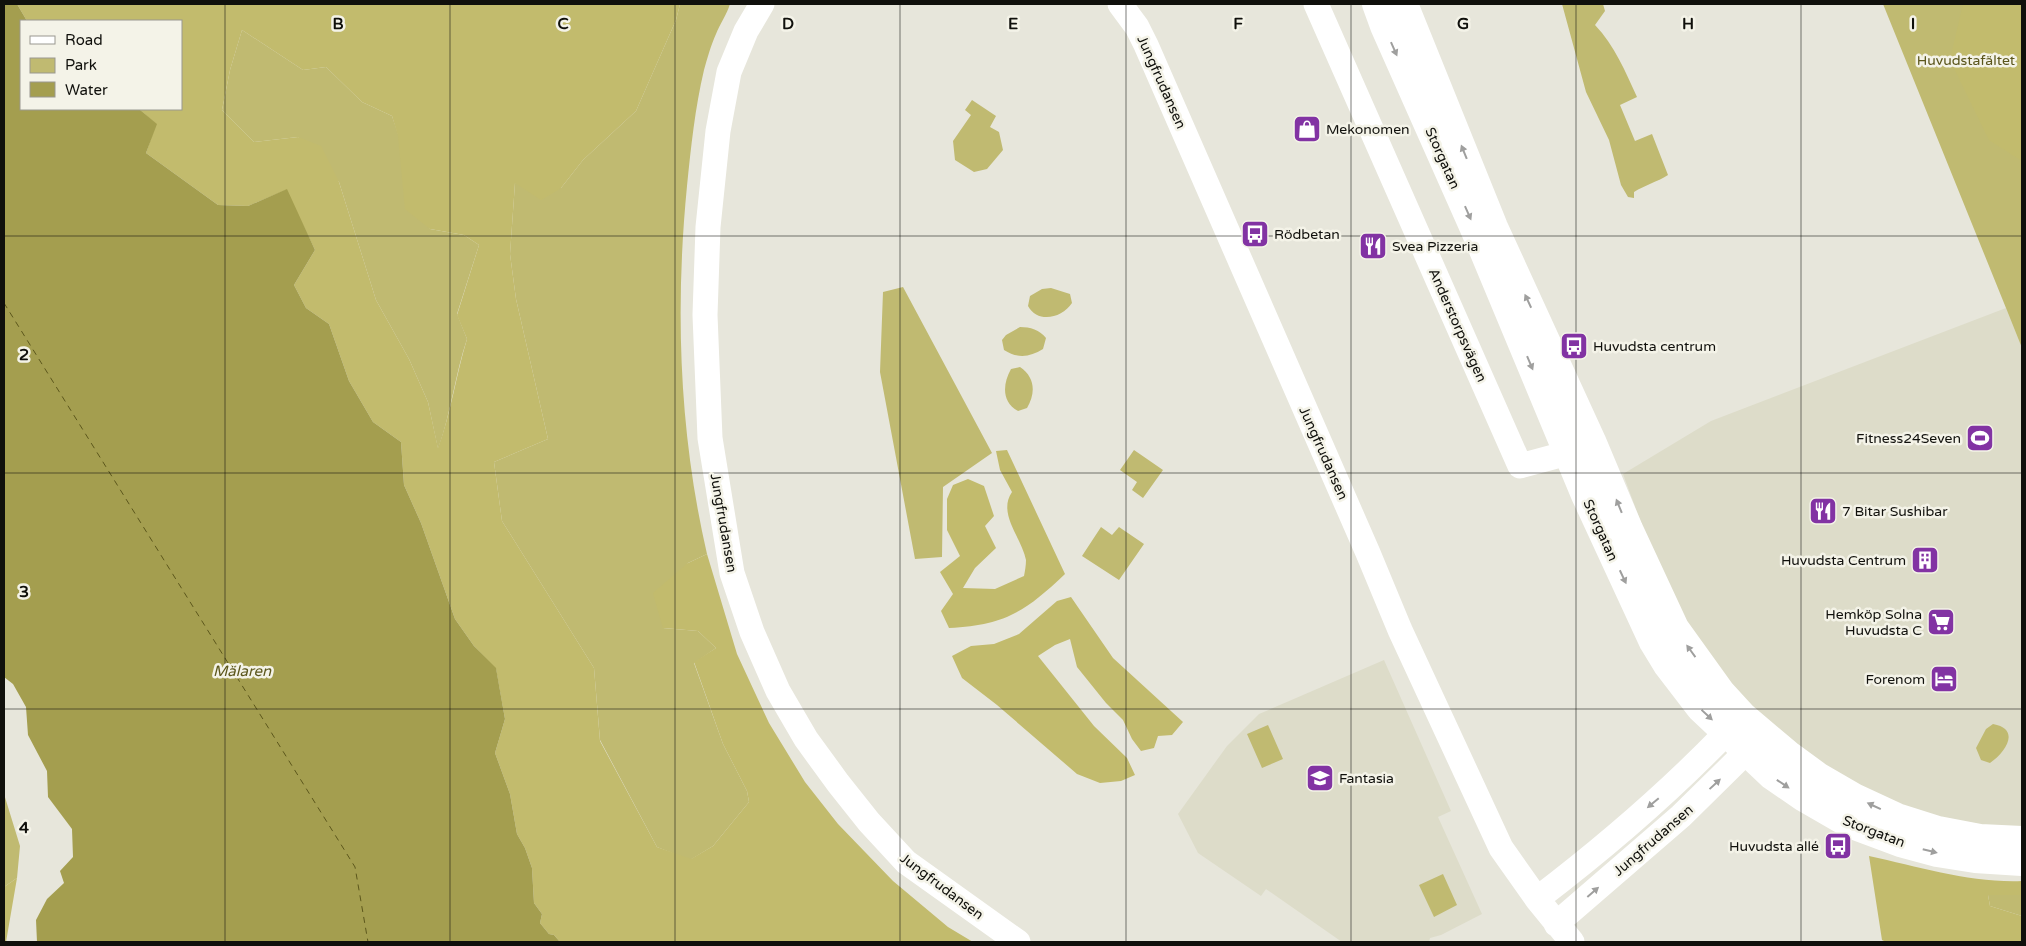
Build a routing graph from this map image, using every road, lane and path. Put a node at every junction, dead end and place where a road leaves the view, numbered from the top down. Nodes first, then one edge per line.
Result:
1 (762, 4) edge
2 (1120, 4) edge
3 (1316, 4) edge
4 (1376, 4) edge
5 (1404, 4) edge
6 (1592, 441) junction
7 (1568, 452) junction
8 (1735, 725) junction
9 (1755, 743) junction
10 (2022, 840) edge
11 (2022, 862) edge
12 (1537, 898) junction
13 (1564, 933) edge
14 (1018, 942) edge

1 - 14 street, Jungfrudansen
2 - 12 street, Jungfrudansen
3 - 7 street, Anderstorpsvägen
4 -> 7 street, Storgatan
6 -> 5 street, Storgatan
6 - 7 street, Anderstorpsvägen
8 -> 6 street, Storgatan
7 -> 8 street, Storgatan
8 - 9 street, Storgatan
8 -> 12 street, Jungfrudansen
10 -> 9 street, Storgatan
9 -> 11 street, Storgatan
13 -> 9 street, Jungfrudansen
12 - 13 street, Jungfrudansen

